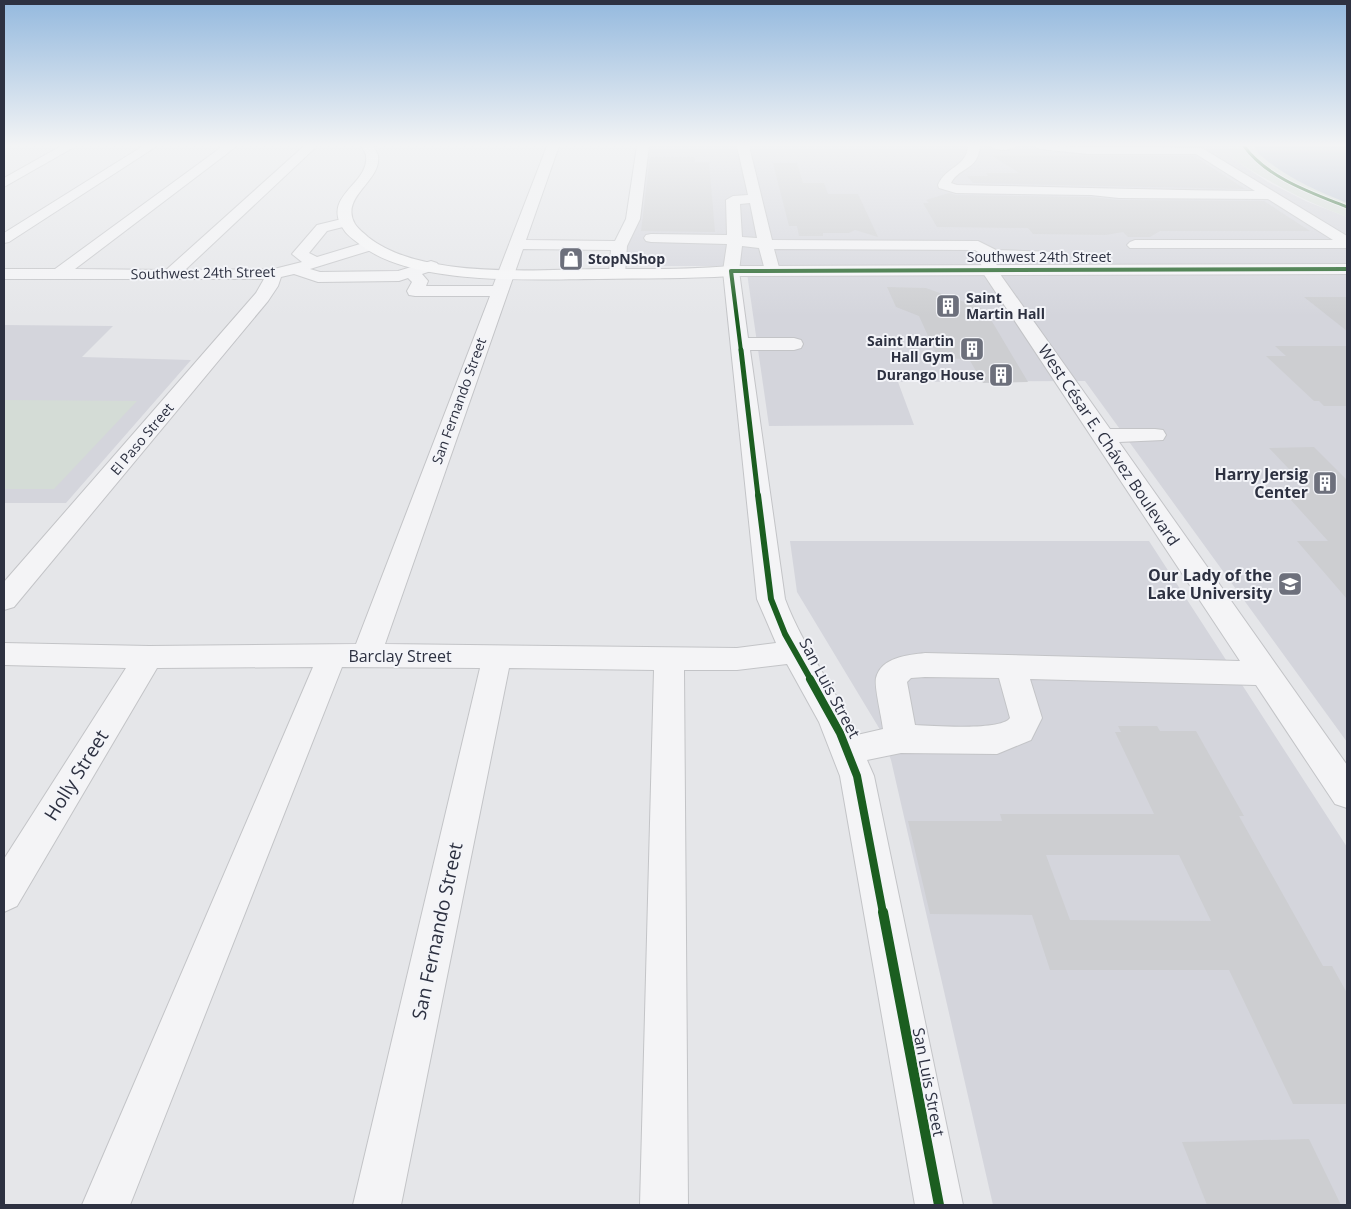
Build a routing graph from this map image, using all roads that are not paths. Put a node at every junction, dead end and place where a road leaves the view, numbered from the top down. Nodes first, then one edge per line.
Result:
1 (61, 202) edge
2 (155, 202) edge
3 (252, 202) edge
4 (346, 202) edge
5 (532, 202) edge
6 (636, 202) edge
7 (733, 202) edge
8 (756, 202) edge
9 (1283, 202) edge
10 (346, 222) junction
11 (4, 238) edge
12 (651, 238) dead end
13 (735, 242) junction
14 (1347, 243) edge
15 (516, 244) junction
16 (766, 244) junction
17 (1135, 245) dead end
18 (370, 246) junction
19 (619, 246) junction
20 (1052, 255) dead end
21 (314, 262) junction
22 (431, 266) junction
23 (992, 268) junction
24 (1347, 270) edge
25 (284, 271) junction
26 (772, 271) junction
27 (412, 272) junction
28 (4, 274) edge
29 (59, 274) junction
30 (617, 274) junction
31 (731, 274) junction
32 (170, 275) junction
33 (1347, 276) edge
34 (502, 283) junction
35 (739, 344) junction
36 (794, 344) dead end
37 (1155, 435) dead end
38 (1102, 436) junction
39 (4, 600) edge
40 (795, 652) junction
41 (4, 654) edge
42 (349, 655) junction
43 (497, 656) junction
44 (149, 657) junction
45 (669, 658) junction
46 (1011, 667) junction
47 (1265, 673) junction
48 (902, 739) junction
49 (847, 751) junction
50 (1347, 793) edge
51 (4, 893) edge
52 (106, 1205) edge
53 (377, 1205) edge
54 (664, 1205) edge
55 (938, 1205) edge

1 - 11 street
2 - 29 street
3 - 32 street
4 - 10 main road
5 - 15 street, San Fernando Street
6 - 19 street
7 - 13 street, San Luis Street
8 - 16 street
9 - 14 street
10 - 18 main road
10 - 21 street
12 - 13 street
13 - 16 street
13 - 31 street, San Luis Street
14 - 17 street
15 - 19 street
15 - 34 street, San Fernando Street
16 - 23 street
16 - 26 street
18 - 21 street, Southwest 24th Street
18 - 22 main road, Southwest 24th Street
19 - 30 street
20 - 23 street
21 - 25 street, Southwest 24th Street
22 - 27 street
22 - 34 main road, Southwest 24th Street
23 - 24 main road, Southwest 24th Street
23 - 26 main road, Southwest 24th Street
23 - 31 main road, Southwest 24th Street
23 - 33 main road, Southwest 24th Street
23 - 38 street, West César E. Chávez Boulevard
25 - 27 street
25 - 32 street, Southwest 24th Street
25 - 39 street, El Paso Street
26 - 31 main road, Southwest 24th Street
27 - 34 street
28 - 29 street, Southwest 24th Street
29 - 32 street, Southwest 24th Street
30 - 31 main road, Southwest 24th Street
30 - 34 main road, Southwest 24th Street
31 - 35 street, San Luis Street
34 - 42 street, San Fernando Street
35 - 36 street
35 - 40 street, San Luis Street
37 - 38 street
38 - 47 street, West César E. Chávez Boulevard
40 - 45 street, Barclay Street
40 - 49 street, San Luis Street
41 - 44 street, Barclay Street
42 - 43 street, Barclay Street
42 - 44 street, Barclay Street
42 - 52 street, San Fernando Street
43 - 45 street, Barclay Street
43 - 53 street, San Fernando Street
44 - 51 street, Holly Street
45 - 54 street
46 - 47 street
46 - 48 street
46 - 48 street
47 - 50 street, West César E. Chávez Boulevard
48 - 49 street
49 - 55 street, San Luis Street

